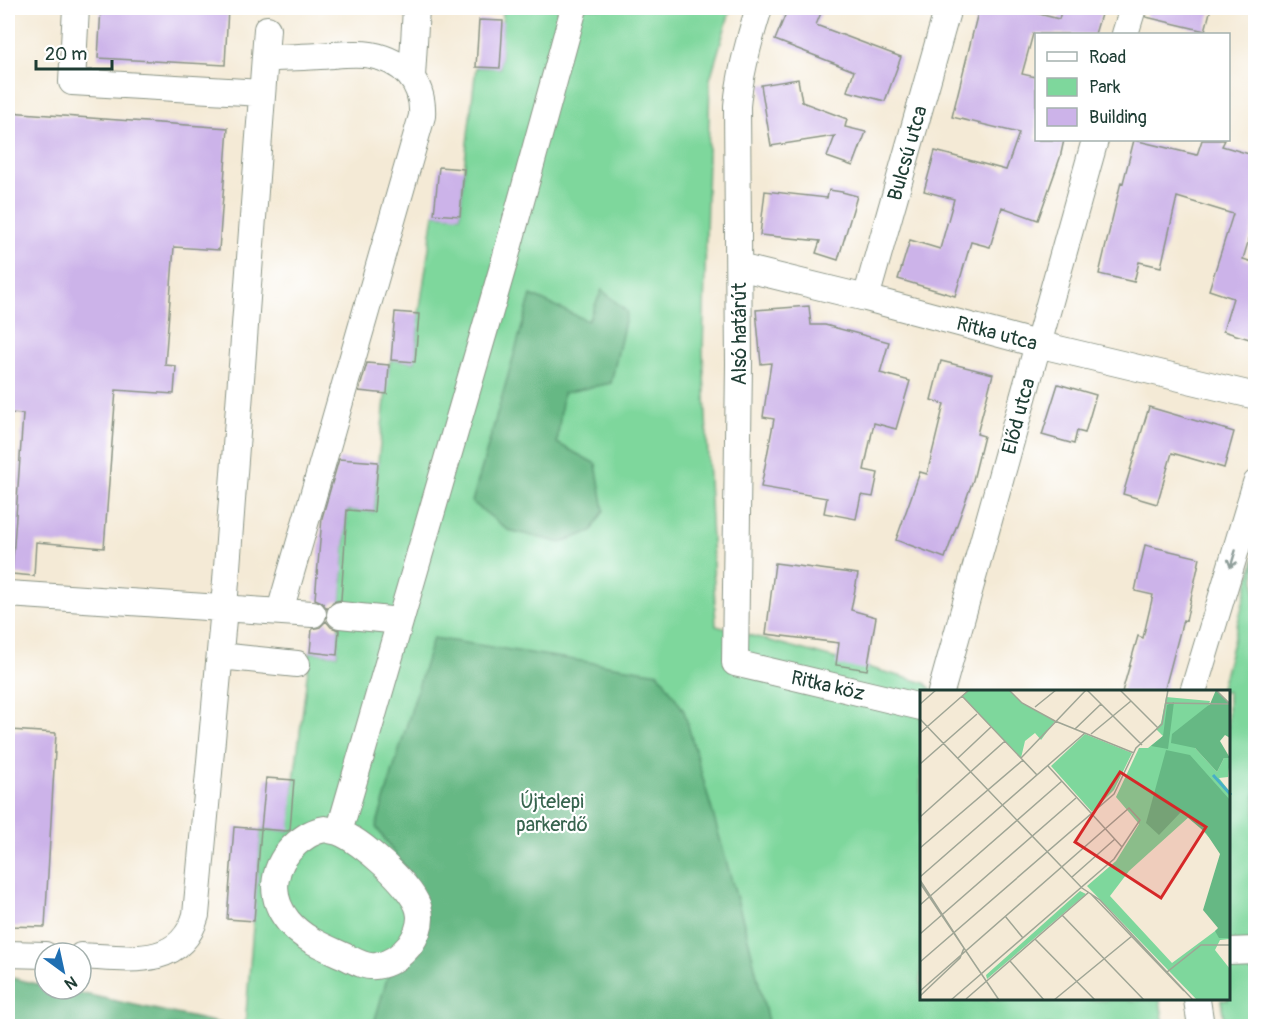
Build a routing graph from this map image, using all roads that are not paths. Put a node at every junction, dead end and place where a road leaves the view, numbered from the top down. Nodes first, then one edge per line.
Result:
1 (76, 8) edge
2 (416, 8) edge
3 (574, 8) edge
4 (759, 8) edge
5 (948, 8) edge
6 (1133, 8) edge
7 (267, 28) dead end
8 (1125, 33) edge
9 (265, 58) junction
10 (412, 77) junction
11 (262, 93) junction
12 (1095, 141) edge
13 (739, 267) junction
14 (866, 298) junction
15 (1037, 344) junction
16 (1256, 396) edge
17 (1256, 483) edge
18 (8, 594) edge
19 (224, 608) junction
20 (280, 611) junction
21 (314, 614) dead end
22 (340, 615) dead end
23 (400, 621) junction
24 (220, 656) junction
25 (735, 663) joint
26 (297, 664) dead end
27 (942, 690) edge
28 (1194, 690) edge
29 (920, 707) edge
30 (339, 832) junction
31 (1256, 950) edge
32 (1230, 951) edge
33 (8, 954) edge
34 (33, 955) edge
35 (93, 956) edge
36 (1197, 1001) edge
37 (1201, 1026) edge

1 - 11 street
2 - 10 street
3 - 23 street
4 - 13 street, Alsó határút
5 - 14 street, Bulcsú utca
6 - 8 street
7 - 9 street
9 - 10 street
9 - 11 street
10 - 20 street
11 - 19 street
12 - 15 street, Előd utca
13 - 14 street, Ritka utca
13 - 25 street, Alsó határút
14 - 15 street, Ritka utca
15 - 16 street, Ritka utca
15 - 27 street, Előd utca
17 -> 28 street
18 - 19 street
19 - 20 street
19 - 24 street
20 - 21 street
22 - 23 street
23 - 30 street
24 - 26 street
24 - 35 street
25 - 29 street, Ritka köz
30 - 30 street
31 - 32 street
33 - 34 street
36 - 37 street

